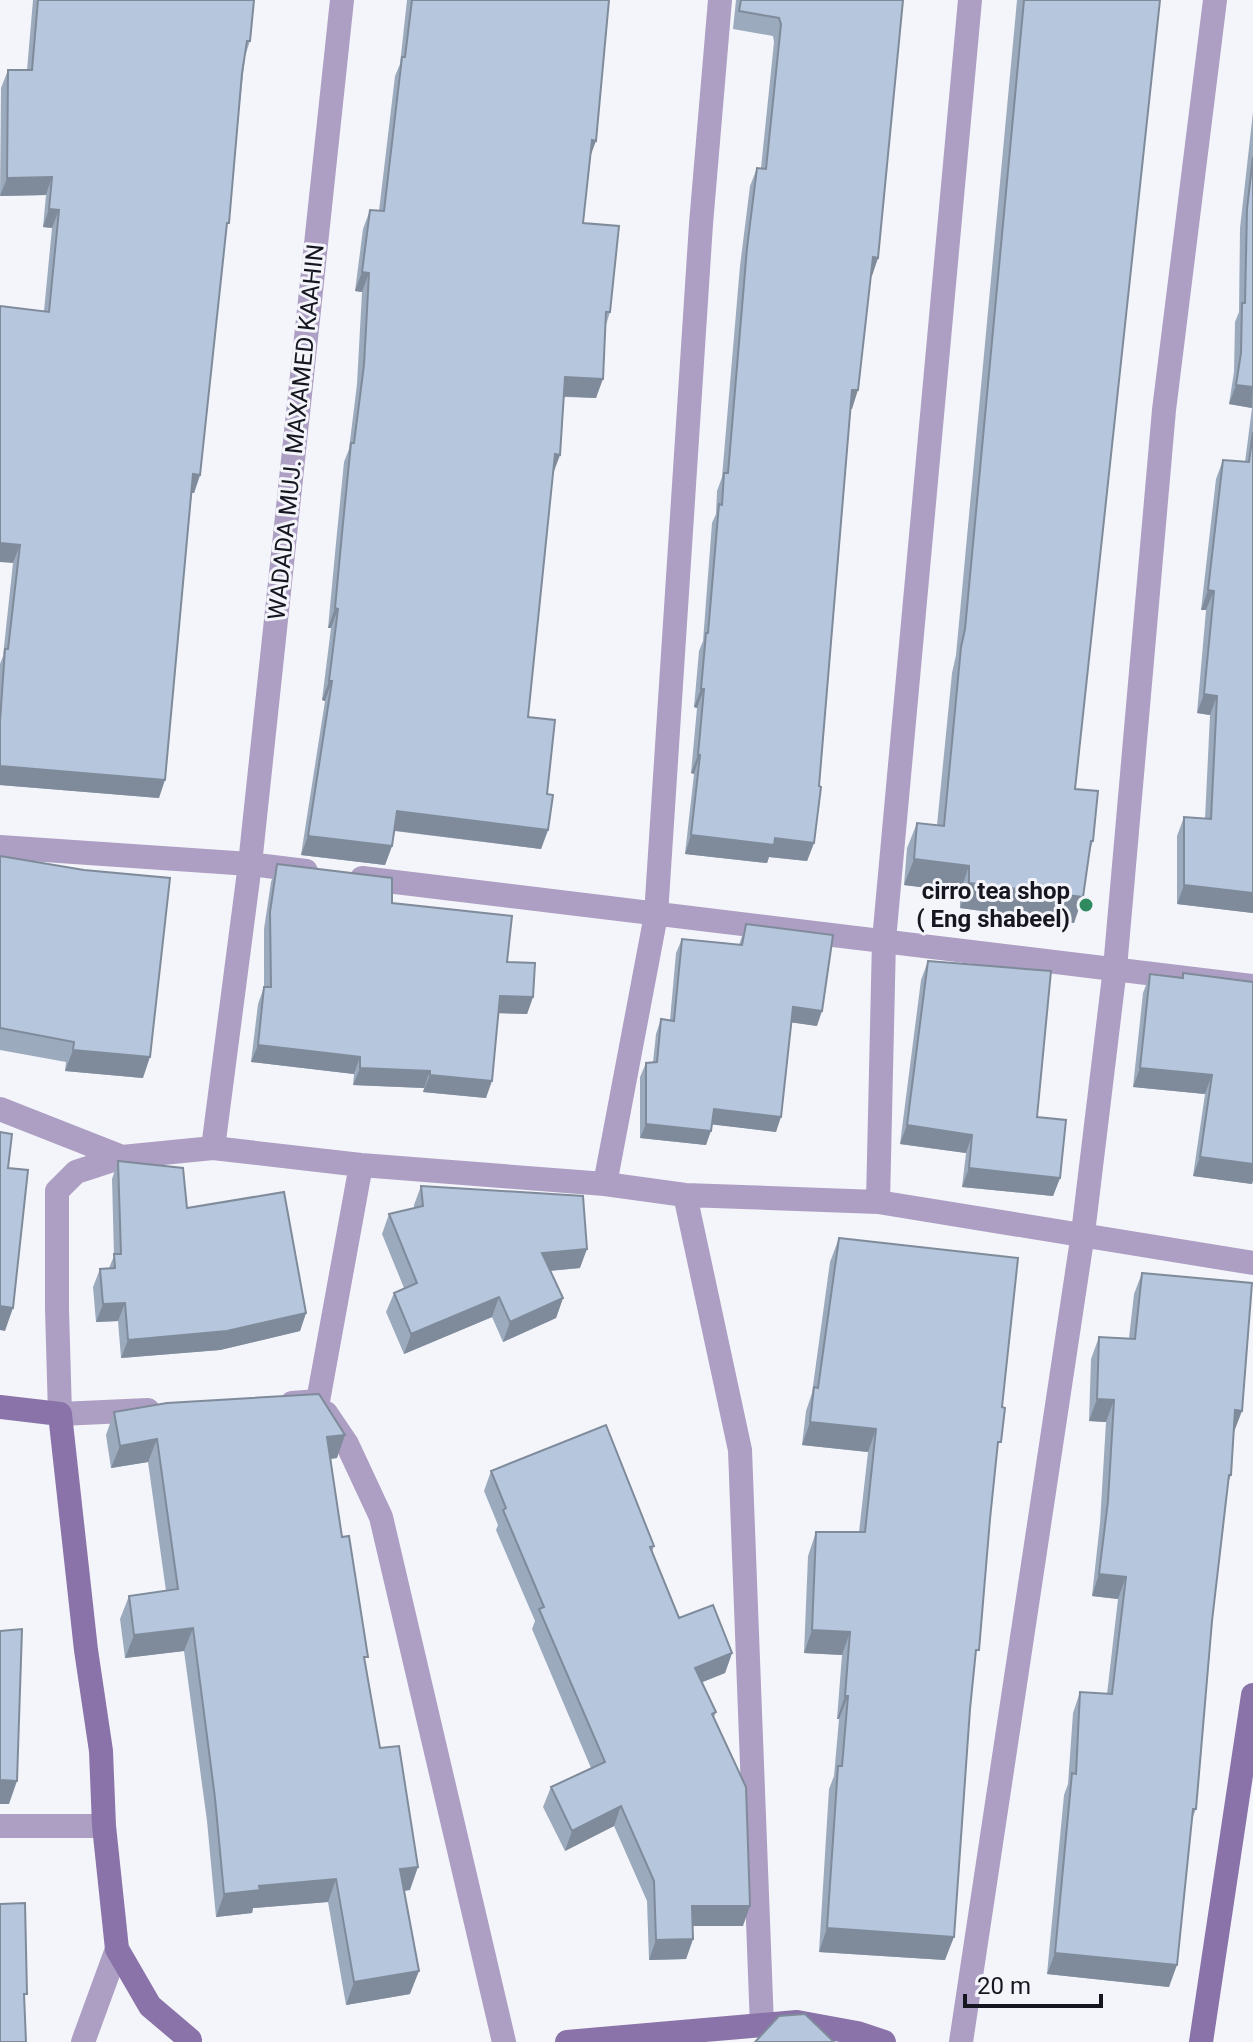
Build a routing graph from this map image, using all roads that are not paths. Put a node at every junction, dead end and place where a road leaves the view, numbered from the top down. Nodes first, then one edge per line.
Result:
1 (342, 0) edge
2 (720, 0) edge
3 (970, 0) edge
4 (1215, 0) edge
5 (0, 847) edge
6 (250, 864) junction
7 (656, 915) junction
8 (884, 940) junction
9 (1115, 968) junction
10 (1253, 986) edge
11 (0, 1109) edge
12 (213, 1148) junction
13 (122, 1157) junction
14 (361, 1165) junction
15 (605, 1184) junction
16 (685, 1195) junction
17 (878, 1202) junction
18 (1083, 1233) junction
19 (1253, 1263) edge
20 (318, 1401) junction
21 (269, 1404) edge
22 (0, 1407) edge
23 (169, 1410) edge
24 (60, 1414) junction
25 (1253, 1695) edge
26 (1244, 1808) edge
27 (0, 1826) edge
28 (104, 1826) junction
29 (117, 1949) junction
30 (762, 2026) junction
31 (191, 2041) edge
32 (83, 2042) edge
33 (504, 2042) edge
34 (567, 2042) edge
35 (884, 2042) edge
36 (961, 2042) edge
37 (1201, 2042) edge

1 - 6 street, WADADA MUJ. MAXAMED KAAHIN
2 - 7 street
3 - 8 street
4 - 9 street
5 - 6 street
6 - 7 street
6 - 12 street, WADADA MUJ. MAXAMED KAAHIN
7 - 8 street
7 - 15 street
8 - 9 street
8 - 17 street
9 - 10 street
9 - 18 street
11 - 13 street
12 - 13 street
12 - 14 street
13 - 24 street
14 - 15 street
14 - 20 street
15 - 16 street
16 - 17 street
16 - 30 street
17 - 18 street
18 - 19 street
18 - 36 street
20 - 21 street
20 - 33 street
22 - 24 street
23 - 24 street
24 - 28 street
25 - 26 street
26 - 37 street
27 - 28 street
28 - 29 street
29 - 31 street
29 - 32 street
30 - 34 street
30 - 35 street

